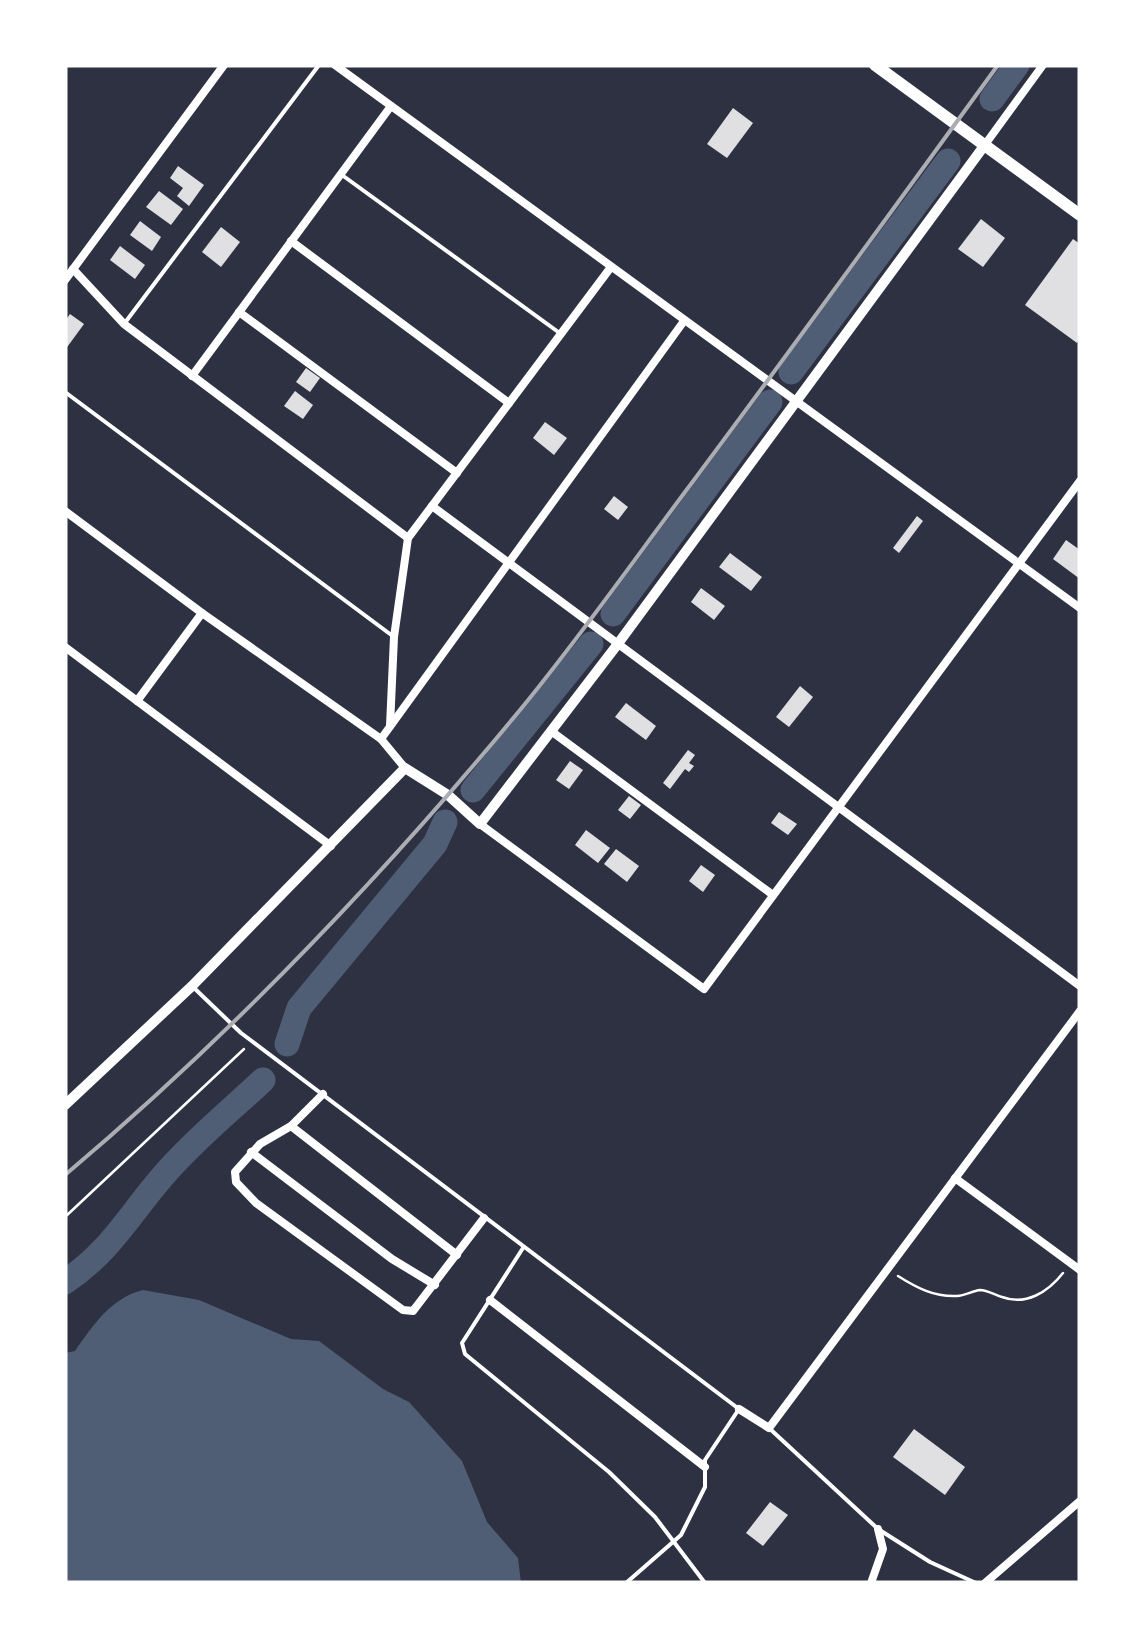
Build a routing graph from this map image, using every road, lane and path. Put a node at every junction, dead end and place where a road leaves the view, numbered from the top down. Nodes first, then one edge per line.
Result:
1 (224, 65) edge
2 (319, 65) edge
3 (335, 65) edge
4 (876, 65) edge
5 (1044, 65) edge
6 (391, 106) junction
7 (984, 146) junction
8 (340, 174) junction
9 (1080, 215) edge
10 (291, 241) junction
11 (611, 268) junction
12 (73, 269) junction
13 (65, 280) edge
14 (239, 312) junction
15 (684, 321) junction
16 (124, 324) junction
17 (561, 334) junction
18 (192, 376) junction
19 (65, 392) edge
20 (797, 402) junction
21 (509, 404) junction
22 (457, 473) junction
23 (1080, 481) edge
24 (432, 506) junction
25 (65, 511) edge
26 (408, 538) junction
27 (509, 562) junction
28 (1018, 564) junction
29 (1080, 608) edge
30 (202, 613) junction
31 (394, 637) junction
32 (617, 645) junction
33 (65, 647) edge
34 (137, 701) junction
35 (390, 726) junction
36 (552, 731) junction
37 (381, 738) junction
38 (404, 768) junction
39 (838, 808) junction
40 (480, 824) junction
41 (330, 846) junction
42 (773, 895) junction
43 (192, 986) junction
44 (1080, 986) edge
45 (1080, 1011) edge
46 (253, 1041) junction
47 (322, 1094) junction
48 (65, 1106) edge
49 (291, 1126) junction
50 (251, 1152) junction
51 (955, 1178) junction
52 (65, 1217) edge
53 (484, 1218) junction
54 (523, 1248) junction
55 (458, 1255) junction
56 (1070, 1263) junction
57 (889, 1269) junction
58 (1080, 1270) edge
59 (435, 1285) junction
60 (490, 1300) junction
61 (740, 1409) junction
62 (770, 1428) junction
63 (705, 1467) junction
64 (1080, 1501) edge
65 (878, 1529) junction
66 (675, 1543) junction
67 (626, 1583) edge
68 (704, 1583) edge
69 (871, 1583) edge
70 (976, 1583) edge
71 (985, 1583) edge

1 - 12 street
2 - 16 lane
3 - 6 street
4 - 7 main road
5 - 7 street
6 - 8 street
6 - 11 street
7 - 9 main road
7 - 20 street
8 - 10 street
8 - 17 lane
10 - 14 street
10 - 21 street
11 - 15 street
11 - 17 street
12 - 13 street
12 - 16 street
14 - 18 street
14 - 22 street
15 - 20 street
15 - 27 street
16 - 18 street
17 - 21 street
18 - 26 street
19 - 31 lane
20 - 28 street
20 - 32 street
21 - 22 street
22 - 24 street
23 - 28 street
24 - 26 street
24 - 27 street
25 - 30 street
26 - 31 street
27 - 32 street
27 - 35 street
28 - 29 street
28 - 39 street
30 - 34 street
30 - 37 street
31 - 35 street
32 - 36 street
32 - 39 street
33 - 34 street
34 - 41 street
35 - 37 street
36 - 40 street
36 - 42 street
37 - 38 street
38 - 40 street
38 - 41 street
39 - 42 street
39 - 44 street
40 - 42 street
41 - 43 street
43 - 46 lane
43 - 48 street
45 - 51 street
46 - 47 lane
46 - 52 path
47 - 49 street
47 - 53 lane
49 - 50 street
49 - 55 street
50 - 59 street
50 - 59 street
51 - 56 street
51 - 57 street
53 - 54 lane
53 - 55 street
54 - 60 lane
54 - 61 lane
55 - 59 street
56 - 57 path
56 - 58 street
57 - 62 street
60 - 63 street
60 - 66 lane
61 - 62 street
61 - 63 lane
62 - 65 lane
63 - 66 lane
64 - 71 street
65 - 69 street
65 - 70 lane
66 - 67 lane
66 - 68 lane

